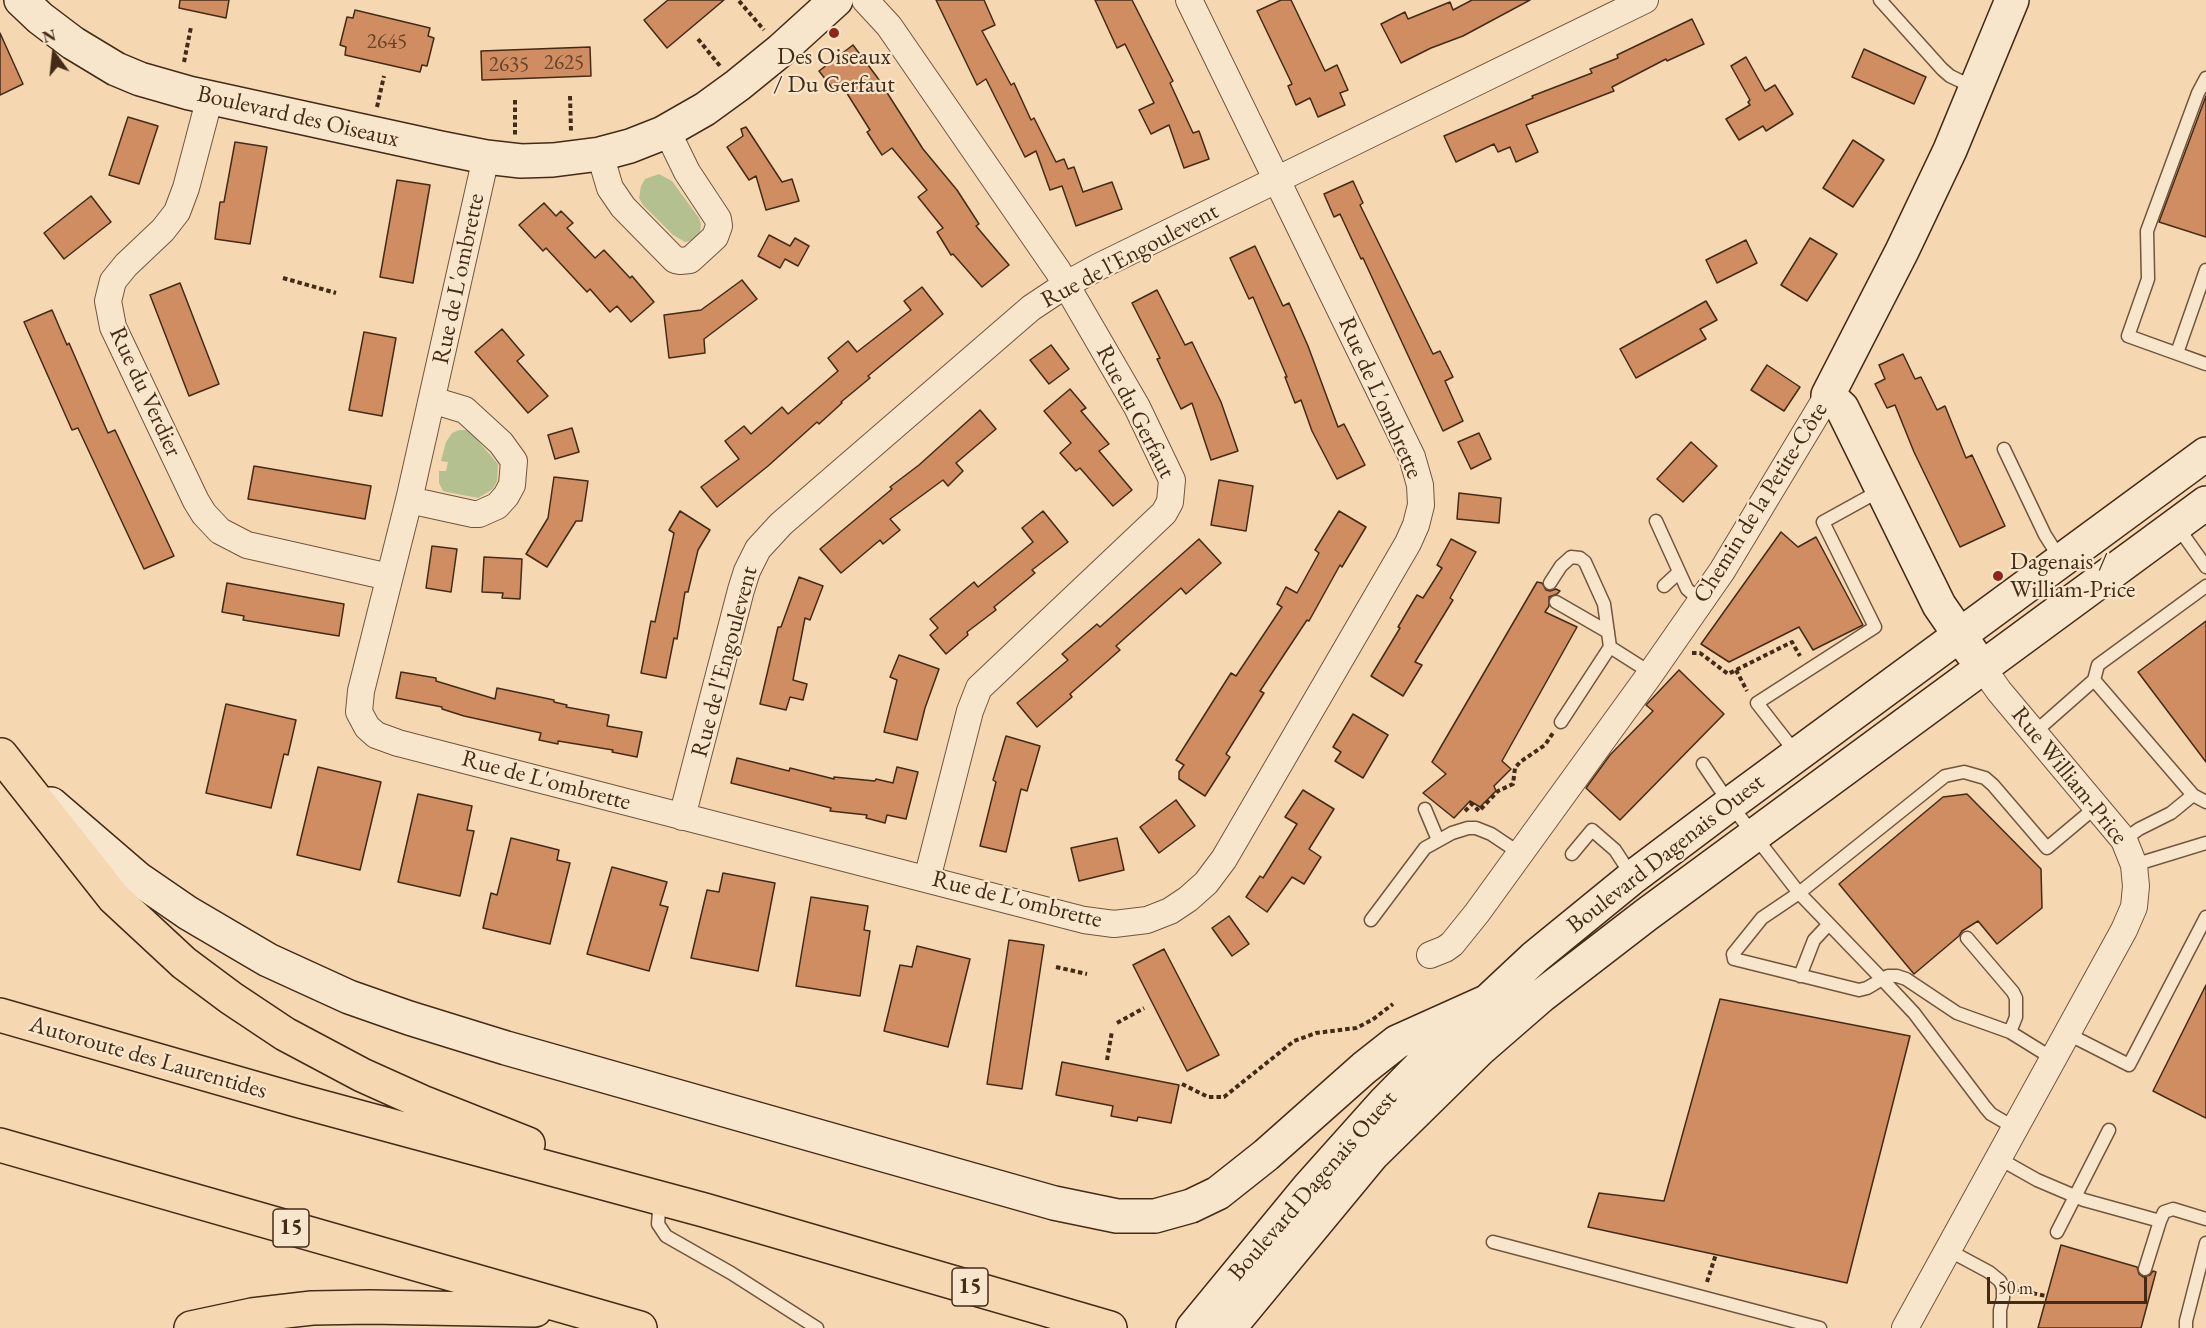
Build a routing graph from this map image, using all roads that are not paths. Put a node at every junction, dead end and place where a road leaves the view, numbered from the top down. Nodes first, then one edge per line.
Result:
1 (21, 0) edge
2 (836, 0) edge
3 (865, 0) edge
4 (1189, 0) edge
5 (1645, 0) edge
6 (1880, 0) edge
7 (2012, 0) edge
8 (2206, 78) edge
9 (1977, 88) junction
10 (210, 97) junction
11 (667, 131) junction
12 (600, 154) junction
13 (486, 158) junction
14 (1277, 180) junction
15 (2206, 270) edge
16 (1067, 284) junction
17 (2177, 353) junction
18 (2206, 364) edge
19 (1828, 395) junction
20 (432, 400) junction
21 (2004, 449) dead end
22 (2206, 454) edge
23 (1882, 490) junction
24 (409, 500) junction
25 (2206, 503) edge
26 (1656, 522) dead end
27 (2176, 525) junction
28 (2061, 561) junction
29 (2206, 567) edge
30 (1679, 572) junction
31 (389, 577) junction
32 (1550, 583) dead end
33 (1664, 586) dead end
34 (2206, 586) edge
35 (1701, 601) junction
36 (1556, 602) dead end
37 (1608, 632) junction
38 (1959, 635) junction
39 (1610, 647) junction
40 (1982, 667) junction
41 (1651, 674) junction
42 (2094, 680) junction
43 (1558, 725) road end
44 (2035, 732) junction
45 (1797, 754) junction
46 (1, 755) edge
47 (1703, 764) dead end
48 (2193, 795) junction
49 (2206, 802) edge
50 (1730, 804) junction
51 (2097, 807) junction
52 (1425, 809) dead end
53 (682, 817) junction
54 (1754, 835) junction
55 (1438, 840) junction
56 (2124, 840) junction
57 (2206, 843) edge
58 (1521, 854) junction
59 (1572, 854) dead end
60 (2134, 864) junction
61 (1633, 877) junction
62 (927, 879) junction
63 (1799, 893) junction
64 (2206, 917) edge
65 (1371, 920) dead end
66 (1829, 924) junction
67 (1967, 938) dead end
68 (1430, 955) dead end
69 (1800, 976) junction
70 (1882, 979) junction
71 (1486, 1002) junction
72 (0, 1015) edge
73 (2010, 1032) junction
74 (2067, 1033) junction
75 (2052, 1058) junction
76 (2015, 1128) junction
77 (2109, 1130) dead end
78 (0, 1145) edge
79 (1998, 1158) junction
80 (2074, 1195) junction
81 (660, 1197) junction
82 (2206, 1219) edge
83 (2160, 1221) junction
84 (2057, 1232) dead end
85 (1492, 1242) dead end
86 (2206, 1243) edge
87 (1948, 1250) junction
88 (2145, 1269) dead end
89 (1257, 1271) junction
90 (582, 1311) junction
91 (191, 1328) edge
92 (640, 1328) edge
93 (817, 1328) edge
94 (1110, 1328) edge
95 (1193, 1328) edge
96 (1229, 1328) edge
97 (1820, 1328) edge
98 (1905, 1328) edge
99 (2000, 1328) edge
100 (2187, 1328) edge

1 - 10 main road, Boulevard des Oiseaux
2 - 11 main road, Boulevard des Oiseaux
3 - 16 street, Rue du Gerfaut
4 - 14 street, Rue de L'ombrette
5 - 14 street, Rue de l'Engoulevent
6 - 9 lane
7 - 9 main road, Chemin de la Petite-Côte
8 - 17 lane
9 - 19 main road, Chemin de la Petite-Côte
10 - 13 main road, Boulevard des Oiseaux
10 - 31 street, Rue du Verdier
11 - 12 main road, Boulevard des Oiseaux
11 - 12 street
12 - 13 main road, Boulevard des Oiseaux
13 - 20 street, Rue de L'ombrette
14 - 16 street, Rue de l'Engoulevent
14 - 62 street, Rue de L'ombrette
15 - 17 lane
16 - 53 street, Rue de l'Engoulevent
16 - 62 street, Rue du Gerfaut
17 - 18 lane
19 - 23 main road, Rue William-Price
19 - 35 street, Chemin de la Petite-Côte
20 - 24 street, Rue de L'ombrette
20 - 24 street
21 - 28 lane
22 - 28 main road, Boulevard Dagenais Ouest
23 - 38 main road, Rue William-Price
23 - 45 lane
24 - 31 street, Rue de L'ombrette
25 - 27 main road, Boulevard Dagenais Ouest
26 - 30 lane
27 - 29 lane
27 - 40 main road, Boulevard Dagenais Ouest
28 - 38 main road, Boulevard Dagenais Ouest
30 - 33 lane
30 - 35 lane
31 - 53 street, Rue de L'ombrette
32 - 37 lane
34 - 42 lane
35 - 41 street, Chemin de la Petite-Côte
36 - 37 lane
37 - 39 lane
38 - 40 main road, Rue William-Price
38 - 45 main road, Boulevard Dagenais Ouest
39 - 41 lane
39 - 43 lane
40 - 44 street, Rue William-Price
40 - 54 main road, Boulevard Dagenais Ouest
41 - 58 street, Chemin de la Petite-Côte
42 - 44 lane
42 - 48 lane
44 - 51 street, Rue William-Price
45 - 50 main road, Boulevard Dagenais Ouest
46 - 71 main road
46 - 81 highway
47 - 50 lane
48 - 49 lane
48 - 56 lane
50 - 54 lane
50 - 61 main road, Boulevard Dagenais Ouest
51 - 56 street, Rue William-Price
51 - 63 lane
52 - 55 lane
53 - 62 street, Rue de L'ombrette
54 - 63 lane
54 - 89 main road, Boulevard Dagenais Ouest
55 - 58 lane
55 - 65 lane
56 - 60 street, Rue William-Price
57 - 60 lane
58 - 68 street, Chemin de la Petite-Côte
59 - 61 lane
60 - 74 street, Rue William-Price
61 - 71 main road, Boulevard Dagenais Ouest
63 - 66 lane
63 - 69 lane
64 - 74 lane
66 - 69 lane
66 - 70 lane
67 - 73 lane
69 - 70 lane
70 - 73 lane
70 - 76 lane
71 - 89 main road, Boulevard Dagenais Ouest
72 - 81 highway, Autoroute des Laurentides
73 - 75 lane
74 - 75 street, Rue William-Price
75 - 76 street, Rue William-Price
76 - 79 street, Rue William-Price
77 - 80 lane
78 - 90 highway, 15
79 - 80 lane
79 - 87 street, Rue William-Price
80 - 83 lane
80 - 84 lane
81 - 93 lane
81 - 94 highway, 15
82 - 83 lane
83 - 88 lane
85 - 97 lane
86 - 100 lane
87 - 98 street, Rue William-Price
87 - 99 lane
89 - 95 main road, Boulevard Dagenais Ouest
89 - 96 main road, Boulevard Dagenais Ouest
90 - 91 highway
90 - 92 highway, 15

